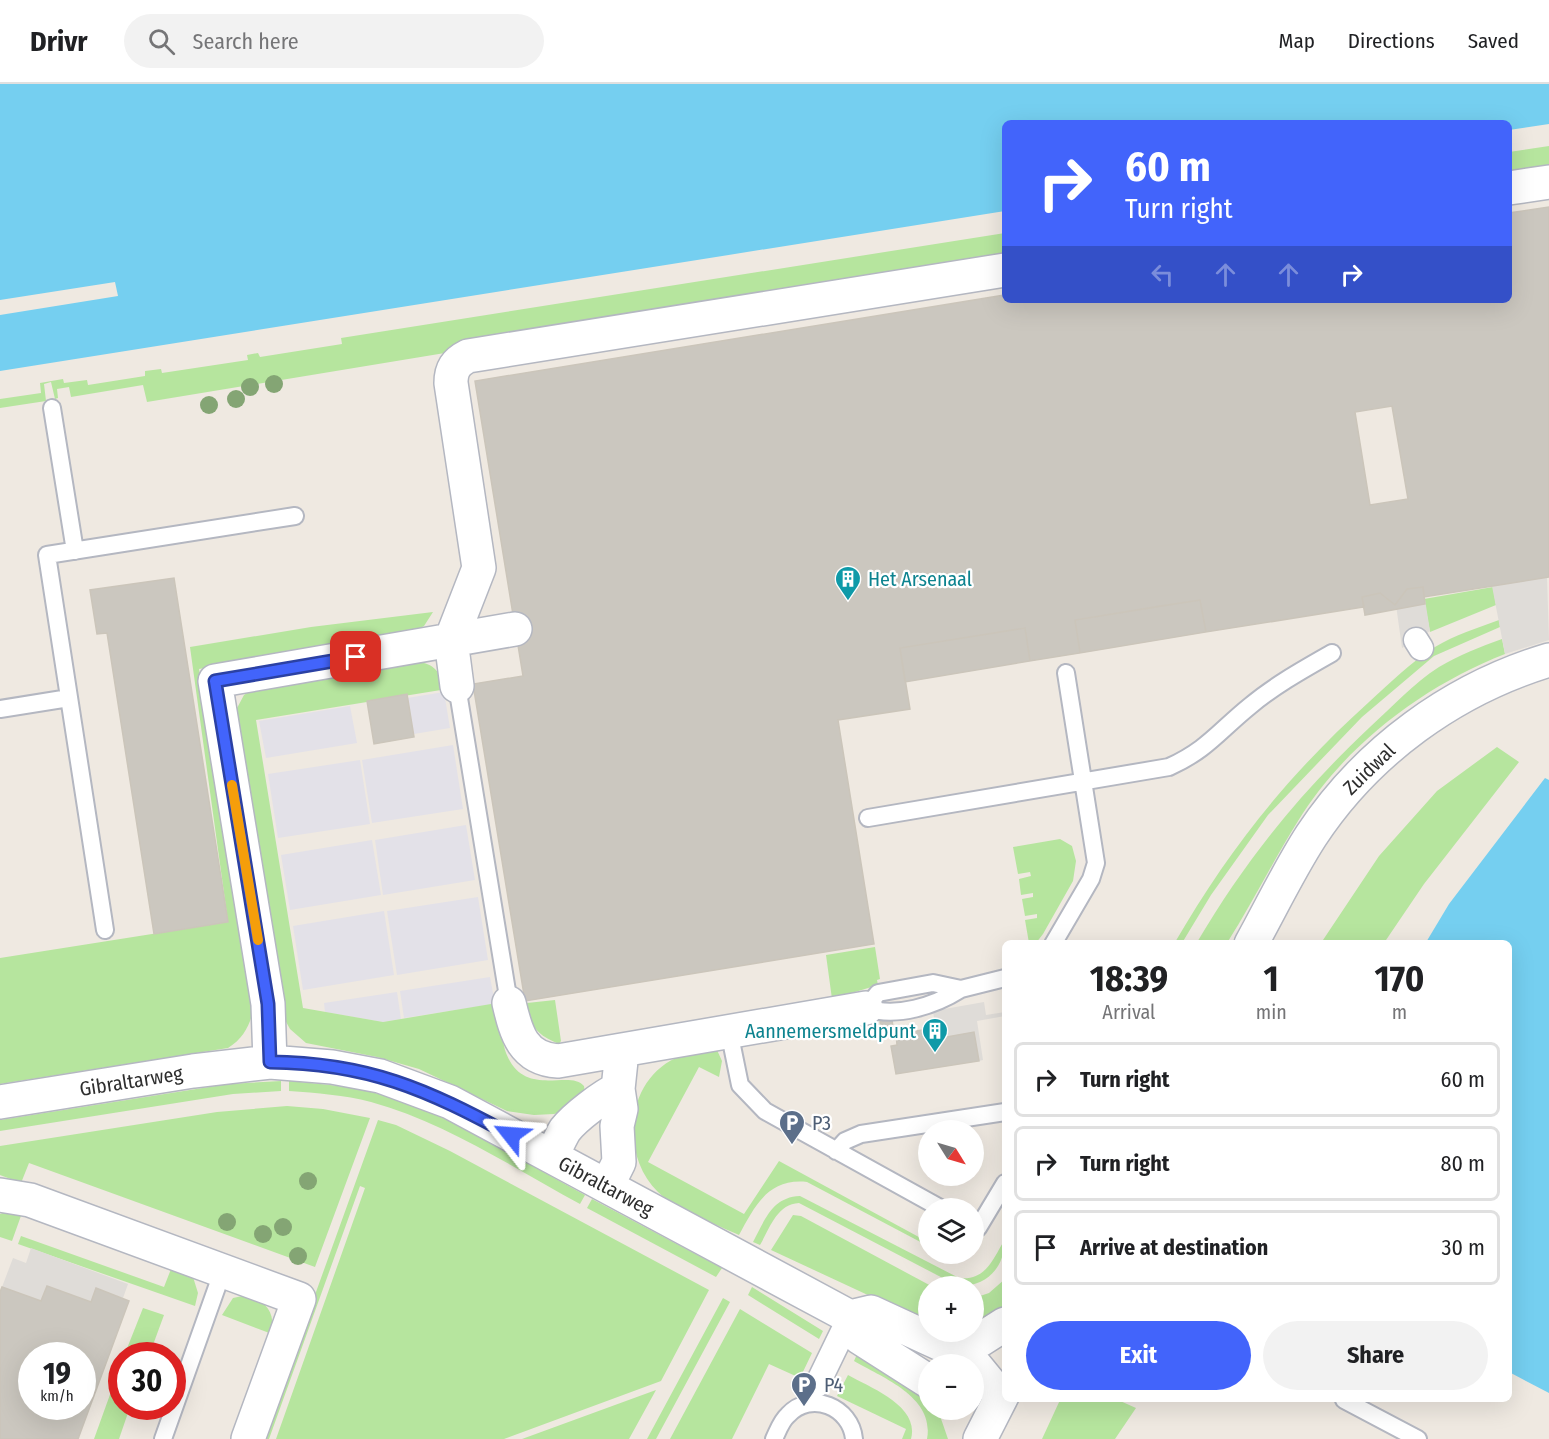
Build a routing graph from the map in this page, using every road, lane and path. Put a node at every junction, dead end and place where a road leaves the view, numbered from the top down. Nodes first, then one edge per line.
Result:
1 (1549, 182) edge
2 (1512, 188) edge
3 (1002, 270) edge
4 (52, 408) dead end
5 (295, 516) dead end
6 (75, 550) junction
7 (515, 629) dead end
8 (451, 640) junction
9 (1332, 654) dead end
10 (1538, 657) edge
11 (1066, 673) dead end
12 (457, 686) joint
13 (69, 698) junction
14 (0, 709) edge
15 (1084, 781) junction
16 (868, 818) dead end
17 (105, 930) dead end
18 (1055, 940) edge
19 (1253, 940) edge
20 (1002, 979) edge
21 (509, 1003) joint
22 (866, 1008) joint
23 (729, 1032) junction
24 (622, 1051) junction
25 (270, 1062) junction
26 (618, 1089) junction
27 (0, 1102) edge
28 (1002, 1112) edge
29 (836, 1151) junction
30 (552, 1156) junction
31 (607, 1186) junction
32 (1002, 1188) edge
33 (0, 1195) edge
34 (922, 1198) edge
35 (984, 1218) edge
36 (223, 1270) junction
37 (850, 1317) junction
38 (1002, 1326) edge
39 (948, 1347) junction
40 (918, 1375) edge
41 (817, 1385) dead end
42 (993, 1395) edge
43 (1348, 1402) edge
44 (163, 1439) edge
45 (248, 1439) edge
46 (774, 1439) edge
47 (854, 1439) edge
48 (980, 1439) edge
49 (1418, 1439) edge

1 - 2 street
3 - 8 street
4 - 6 lane
5 - 6 lane
6 - 13 lane
7 - 8 street
8 - 12 street
8 - 25 street
9 - 15 lane
10 - 19 street, Zuidwal
11 - 15 lane
12 - 21 lane
13 - 14 lane
13 - 17 lane
15 - 16 lane
15 - 18 lane
20 - 22 lane
21 - 24 street
22 - 23 street
23 - 24 street
23 - 29 lane
24 - 26 street
25 - 27 street, Gibraltarweg
25 - 30 street, Gibraltarweg
26 - 30 street
26 - 31 street
28 - 29 lane
29 - 34 lane
30 - 31 street, Gibraltarweg
31 - 37 street, Gibraltarweg
32 - 35 lane
33 - 36 street
36 - 44 lane
36 - 45 street
37 - 39 street
37 - 40 street, Gibraltarweg
37 - 41 street
38 - 39 street
39 - 42 street
42 - 48 street
43 - 49 lane
46 - 47 lane

